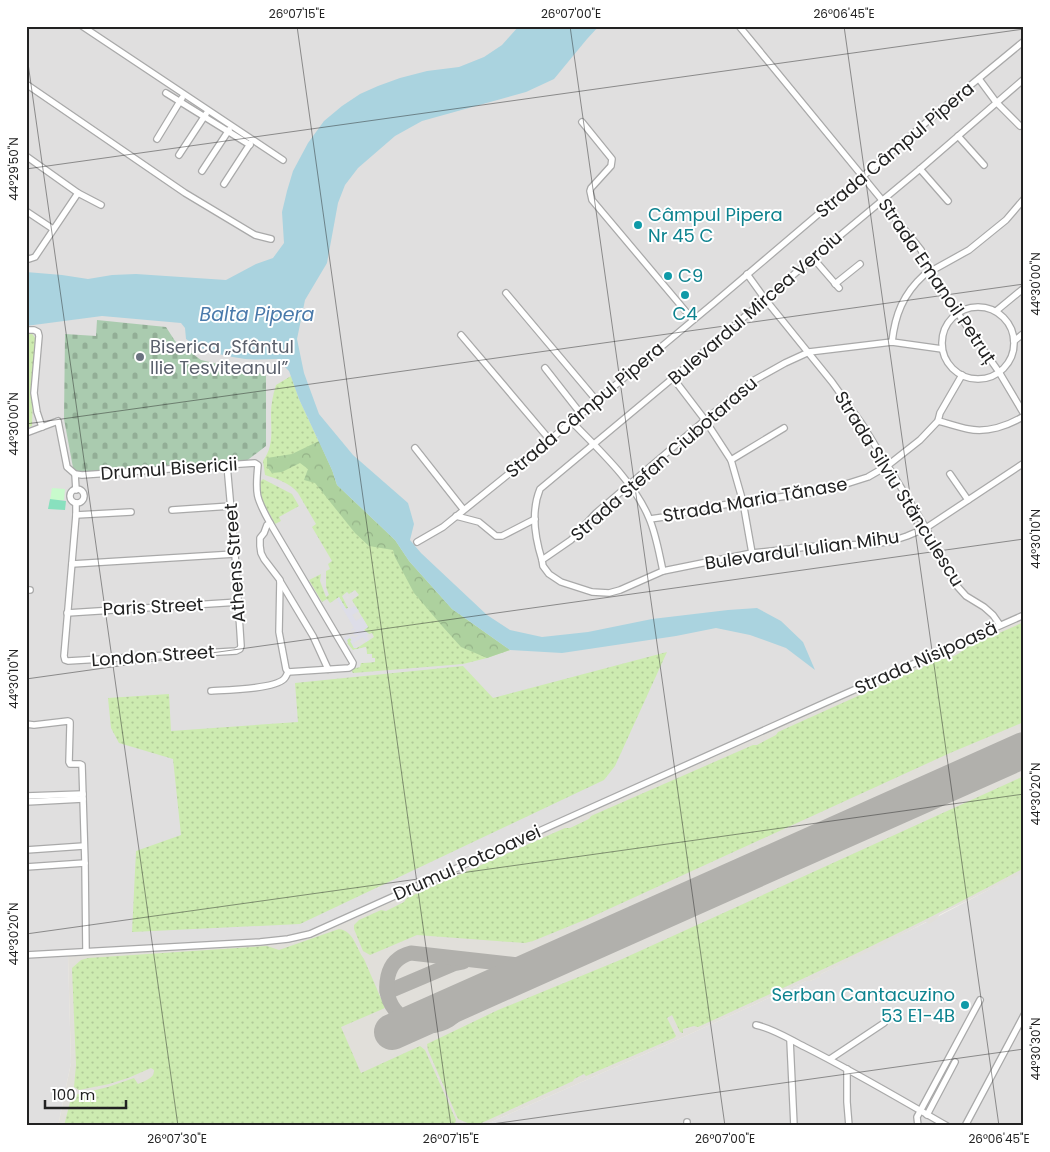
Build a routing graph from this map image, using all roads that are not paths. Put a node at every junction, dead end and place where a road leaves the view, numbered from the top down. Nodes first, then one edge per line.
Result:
1 (82, 26) edge
2 (740, 26) edge
3 (1024, 41) edge
4 (979, 79) junction
5 (1024, 79) edge
6 (26, 84) edge
7 (166, 92) dead end
8 (184, 94) junction
9 (180, 102) junction
10 (996, 102) junction
11 (208, 110) junction
12 (204, 117) junction
13 (582, 122) dead end
14 (1020, 126) dead end
15 (230, 128) junction
16 (958, 136) junction
17 (157, 139) dead end
18 (251, 142) junction
19 (179, 155) dead end
20 (26, 156) edge
21 (283, 160) dead end
22 (984, 166) dead end
23 (920, 169) junction
24 (202, 171) dead end
25 (862, 176) junction
26 (224, 184) dead end
27 (78, 193) junction
28 (1024, 199) edge
29 (882, 200) junction
30 (948, 201) dead end
31 (101, 205) dead end
32 (26, 211) edge
33 (53, 229) junction
34 (271, 240) dead end
35 (26, 257) edge
36 (813, 258) junction
37 (860, 264) dead end
38 (931, 272) junction
39 (747, 274) junction
40 (1024, 288) edge
41 (506, 293) dead end
42 (765, 299) junction
43 (996, 311) junction
44 (957, 313) junction
45 (693, 320) junction
46 (26, 330) edge
47 (1024, 333) edge
48 (461, 335) dead end
49 (1014, 341) junction
50 (892, 342) junction
51 (942, 348) junction
52 (808, 352) junction
53 (545, 368) dead end
54 (999, 372) junction
55 (962, 375) junction
56 (673, 378) junction
57 (597, 401) junction
58 (581, 414) junction
59 (1024, 415) edge
60 (704, 420) junction
61 (938, 420) junction
62 (572, 422) junction
63 (42, 427) junction
64 (784, 428) dead end
65 (26, 433) edge
66 (550, 440) junction
67 (594, 445) junction
68 (415, 448) dead end
69 (731, 460) junction
70 (1024, 463) edge
71 (227, 465) junction
72 (887, 466) junction
73 (75, 474) junction
74 (950, 474) dead end
75 (629, 485) junction
76 (76, 490) junction
77 (968, 500) junction
78 (743, 502) junction
79 (76, 503) junction
80 (231, 506) junction
81 (172, 510) dead end
82 (463, 510) junction
83 (131, 512) dead end
84 (76, 515) junction
85 (456, 516) junction
86 (535, 519) junction
87 (650, 519) junction
88 (270, 523) junction
89 (926, 528) junction
90 (417, 542) dead end
91 (752, 553) junction
92 (235, 554) junction
93 (542, 563) junction
94 (72, 564) junction
95 (663, 571) junction
96 (280, 580) junction
97 (239, 602) junction
98 (67, 613) junction
99 (1024, 615) edge
100 (1000, 626) junction
101 (240, 649) joint
102 (328, 669) junction
103 (288, 672) junction
104 (211, 691) dead end
105 (829, 701) joint
106 (26, 724) edge
107 (26, 796) edge
108 (83, 796) junction
109 (26, 802) edge
110 (84, 846) junction
111 (26, 850) edge
112 (85, 863) junction
113 (26, 867) edge
114 (86, 951) junction
115 (26, 954) edge
116 (980, 1000) dead end
117 (1024, 1015) edge
118 (884, 1022) dead end
119 (756, 1026) dead end
120 (790, 1040) junction
121 (830, 1059) junction
122 (955, 1062) dead end
123 (848, 1069) junction
124 (921, 1111) junction
125 (927, 1115) junction
126 (794, 1126) edge
127 (848, 1126) edge
128 (918, 1126) edge
129 (946, 1126) edge
130 (965, 1126) edge

1 - 8 street
2 - 25 street, Strada Emanoil Petruț
3 - 4 street, Strada Câmpul Pipera
4 - 10 street
4 - 25 street, Strada Câmpul Pipera
5 - 10 street, Bulevardul Mircea Veroiu
6 - 34 street
7 - 9 street
8 - 9 street
8 - 11 street
9 - 12 street
9 - 17 street
10 - 14 street
10 - 16 street, Bulevardul Mircea Veroiu
11 - 12 street
11 - 15 street
12 - 15 street
12 - 19 street
13 - 45 street
15 - 18 street
15 - 24 street
16 - 22 street
16 - 23 street, Bulevardul Mircea Veroiu
18 - 21 street
18 - 26 street
20 - 27 street
23 - 29 street, Bulevardul Mircea Veroiu
23 - 30 street
25 - 29 street, Strada Emanoil Petruț
25 - 39 street, Strada Câmpul Pipera
27 - 31 street
27 - 33 street
28 - 38 street
29 - 36 street, Bulevardul Mircea Veroiu
29 - 38 street, Strada Emanoil Petruț
32 - 33 street
33 - 35 street
36 - 37 street
36 - 42 street, Bulevardul Mircea Veroiu
38 - 44 street, Strada Emanoil Petruț
38 - 50 street
39 - 42 street, Strada Silviu Stănculescu
39 - 45 street, Strada Câmpul Pipera
40 - 43 street
41 - 57 street
42 - 52 street, Strada Silviu Stănculescu
42 - 56 street, Bulevardul Mircea Veroiu
43 - 44 street
43 - 49 street
44 - 51 street
44 - 54 street, Strada Emanoil Petruț
45 - 57 street, Strada Câmpul Pipera
46 - 63 street
47 - 49 street
48 - 66 street
49 - 54 street
50 - 51 street, Strada Stefan Ciubotarasu
50 - 52 street, Strada Stefan Ciubotarasu
51 - 55 street
52 - 60 street, Strada Stefan Ciubotarasu
52 - 72 street, Strada Silviu Stănculescu
53 - 58 street
54 - 55 street
54 - 59 street, Strada Emanoil Petruț
55 - 61 street, Strada Maria Tănase
56 - 60 street
56 - 67 street, Bulevardul Mircea Veroiu
57 - 58 street, Strada Câmpul Pipera
58 - 62 street, Strada Câmpul Pipera
59 - 61 street
60 - 69 street
60 - 75 street, Strada Stefan Ciubotarasu
61 - 72 street, Strada Maria Tănase
62 - 66 street, Strada Câmpul Pipera
62 - 67 street
63 - 65 street, Drumul Bisericii
63 - 73 street, Drumul Bisericii
64 - 69 street
66 - 82 street, Strada Câmpul Pipera
67 - 75 street
67 - 86 street, Bulevardul Mircea Veroiu
68 - 82 street
69 - 78 street
70 - 77 street, Bulevardul Iulian Mihu
71 - 73 street, Drumul Bisericii
71 - 80 street, Athens Street
71 - 88 street, Drumul Bisericii
72 - 78 street, Strada Maria Tănase
72 - 89 street, Strada Silviu Stănculescu
73 - 76 street
74 - 77 street
75 - 87 street
75 - 93 street, Strada Stefan Ciubotarasu
76 - 79 street
76 - 79 street
77 - 89 street, Bulevardul Iulian Mihu
78 - 87 street, Strada Maria Tănase
78 - 91 street
79 - 84 street
80 - 81 street
80 - 92 street, Athens Street
82 - 85 street, Strada Câmpul Pipera
83 - 84 street
84 - 94 street
85 - 86 street
85 - 90 street, Strada Câmpul Pipera
86 - 93 street, Bulevardul Mircea Veroiu
87 - 95 street
88 - 96 street
88 - 102 street, Drumul Bisericii
89 - 91 street, Bulevardul Iulian Mihu
89 - 100 street, Strada Silviu Stănculescu
91 - 95 street, Bulevardul Iulian Mihu
92 - 94 street
92 - 97 street, Athens Street
93 - 95 street, Bulevardul Iulian Mihu
94 - 98 street
96 - 102 street
96 - 103 street
97 - 98 street, Paris Street
97 - 101 street, Athens Street
98 - 101 street, London Street
99 - 100 street, Strada Nisipoasă
100 - 105 street, Strada Nisipoasă
102 - 103 street, Drumul Bisericii
103 - 104 street
105 - 114 street, Drumul Potcoavei
106 - 108 street
107 - 108 street
108 - 109 street
108 - 110 street
110 - 111 street
110 - 112 street
112 - 113 street
112 - 114 street
114 - 115 street, Drumul Potcoavei
116 - 124 street
117 - 130 street
118 - 121 street
119 - 120 street
120 - 121 street
120 - 126 street
121 - 123 street
122 - 125 street
123 - 124 street
123 - 127 street
124 - 125 street
124 - 128 street
125 - 129 street

